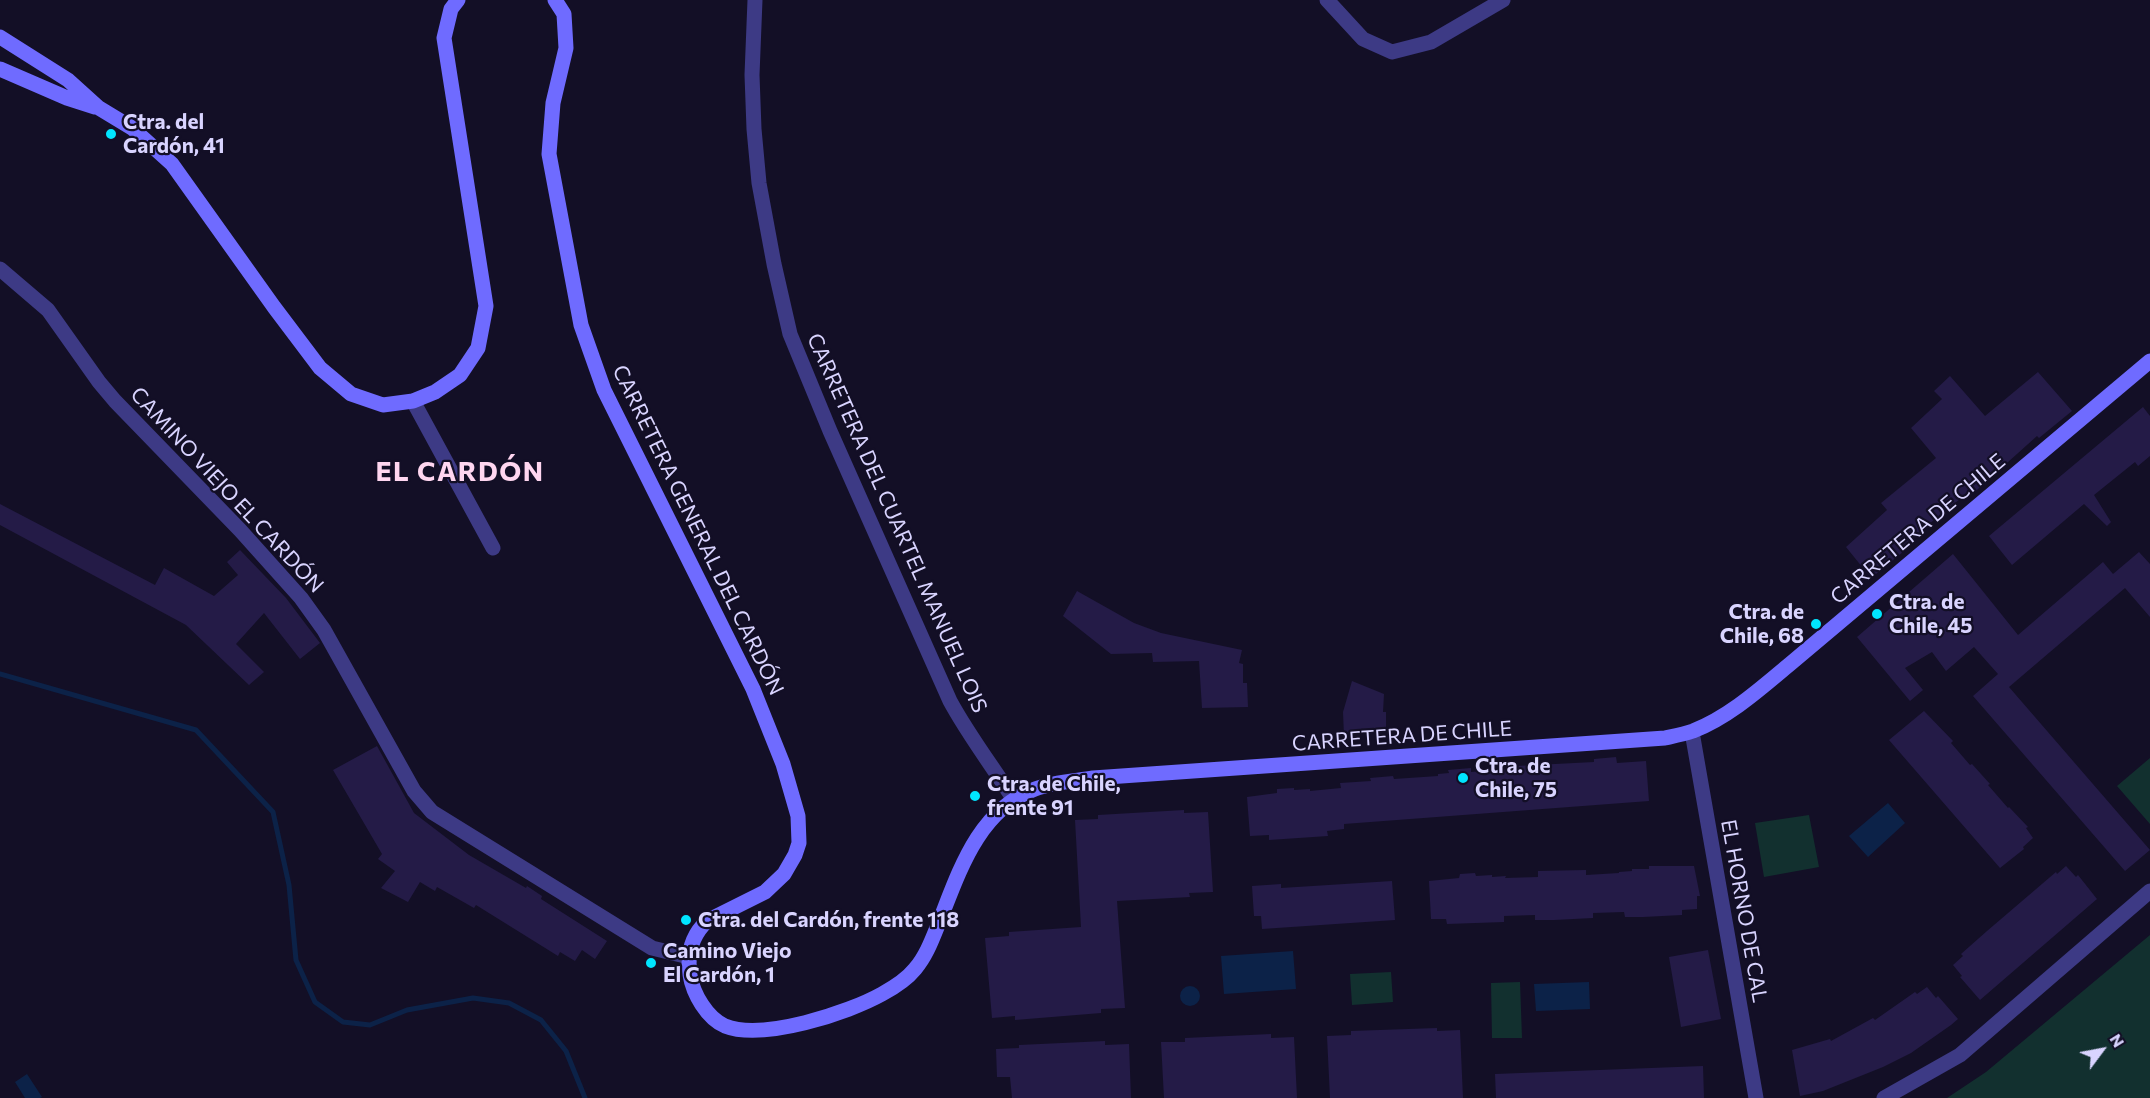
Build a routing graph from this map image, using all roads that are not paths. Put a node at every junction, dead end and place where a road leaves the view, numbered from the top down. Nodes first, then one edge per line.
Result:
1 (458, 0) edge
2 (555, 0) edge
3 (755, 0) edge
4 (1327, 0) edge
5 (1503, 0) edge
6 (0, 37) edge
7 (0, 69) edge
8 (99, 108) junction
9 (0, 269) edge
10 (2150, 361) edge
11 (413, 401) junction
12 (493, 548) dead end
13 (1692, 732) junction
14 (1014, 800) junction
15 (2150, 891) edge
16 (689, 957) junction
17 (1756, 1098) edge
18 (1884, 1098) edge

1 - 11 street
2 - 16 street, CARRETERA GENERAL DEL CARDÓN
3 - 14 street, CARRETERA DEL CUARTEL MANUEL LOIS
4 - 5 street
6 - 8 street
7 - 8 street
8 - 11 street
9 - 16 street, CAMINO VIEJO EL CARDÓN
10 - 13 street, CARRETERA DE CHILE
11 - 12 street
13 - 14 street, CARRETERA DE CHILE
13 - 17 street, EL HORNO DE CAL
14 - 16 street, CARRETERA DE CHILE
15 - 18 street

